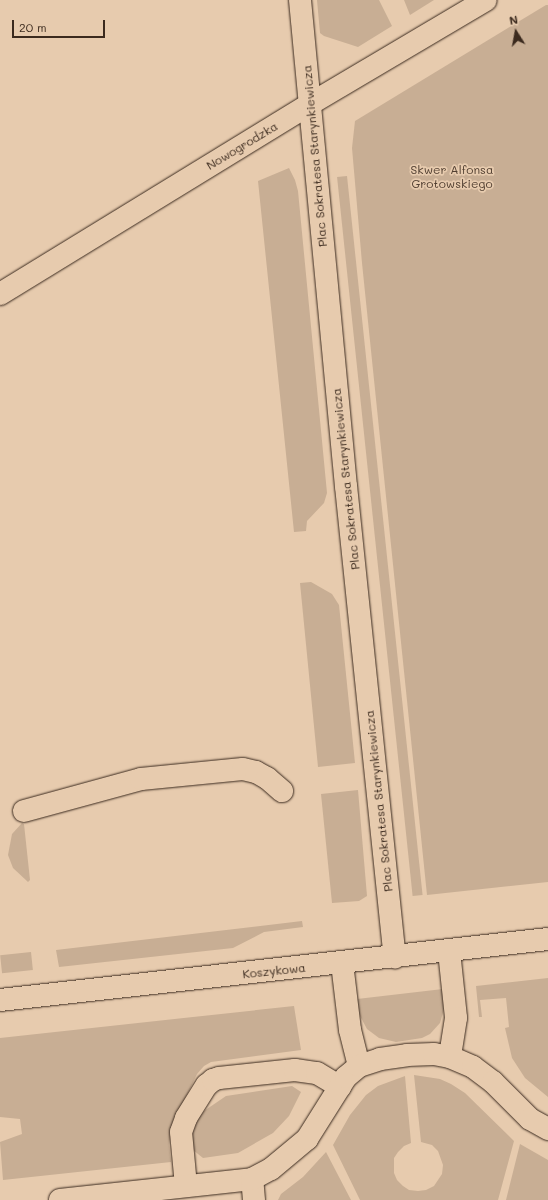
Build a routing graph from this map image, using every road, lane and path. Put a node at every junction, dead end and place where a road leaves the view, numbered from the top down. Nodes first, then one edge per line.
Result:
1 (300, 0) edge
2 (486, 0) edge
3 (310, 104) junction
4 (0, 294) edge
5 (282, 791) dead end
6 (24, 811) dead end
7 (548, 940) edge
8 (449, 950) junction
9 (395, 957) junction
10 (342, 963) junction
11 (0, 1000) edge
12 (450, 1057) junction
13 (359, 1066) junction
14 (340, 1087) junction
15 (548, 1129) edge
16 (252, 1179) junction
17 (186, 1186) junction
18 (120, 1197) edge
19 (60, 1200) edge
20 (254, 1200) edge

1 - 3 street, Plac Sokratesa Starynkiewicza
2 - 3 street, Nowogrodzka
3 - 4 street, Nowogrodzka
3 - 9 street, Plac Sokratesa Starynkiewicza
5 - 6 street
7 - 8 street, Koszykowa
8 - 9 street, Koszykowa
8 - 12 street
9 - 10 street, Koszykowa
10 - 11 street, Koszykowa
10 - 13 street
12 - 13 street
12 - 15 street
13 - 14 street
14 - 16 street
14 - 17 street
16 - 17 street
16 - 20 street
17 - 18 street
18 - 19 street

